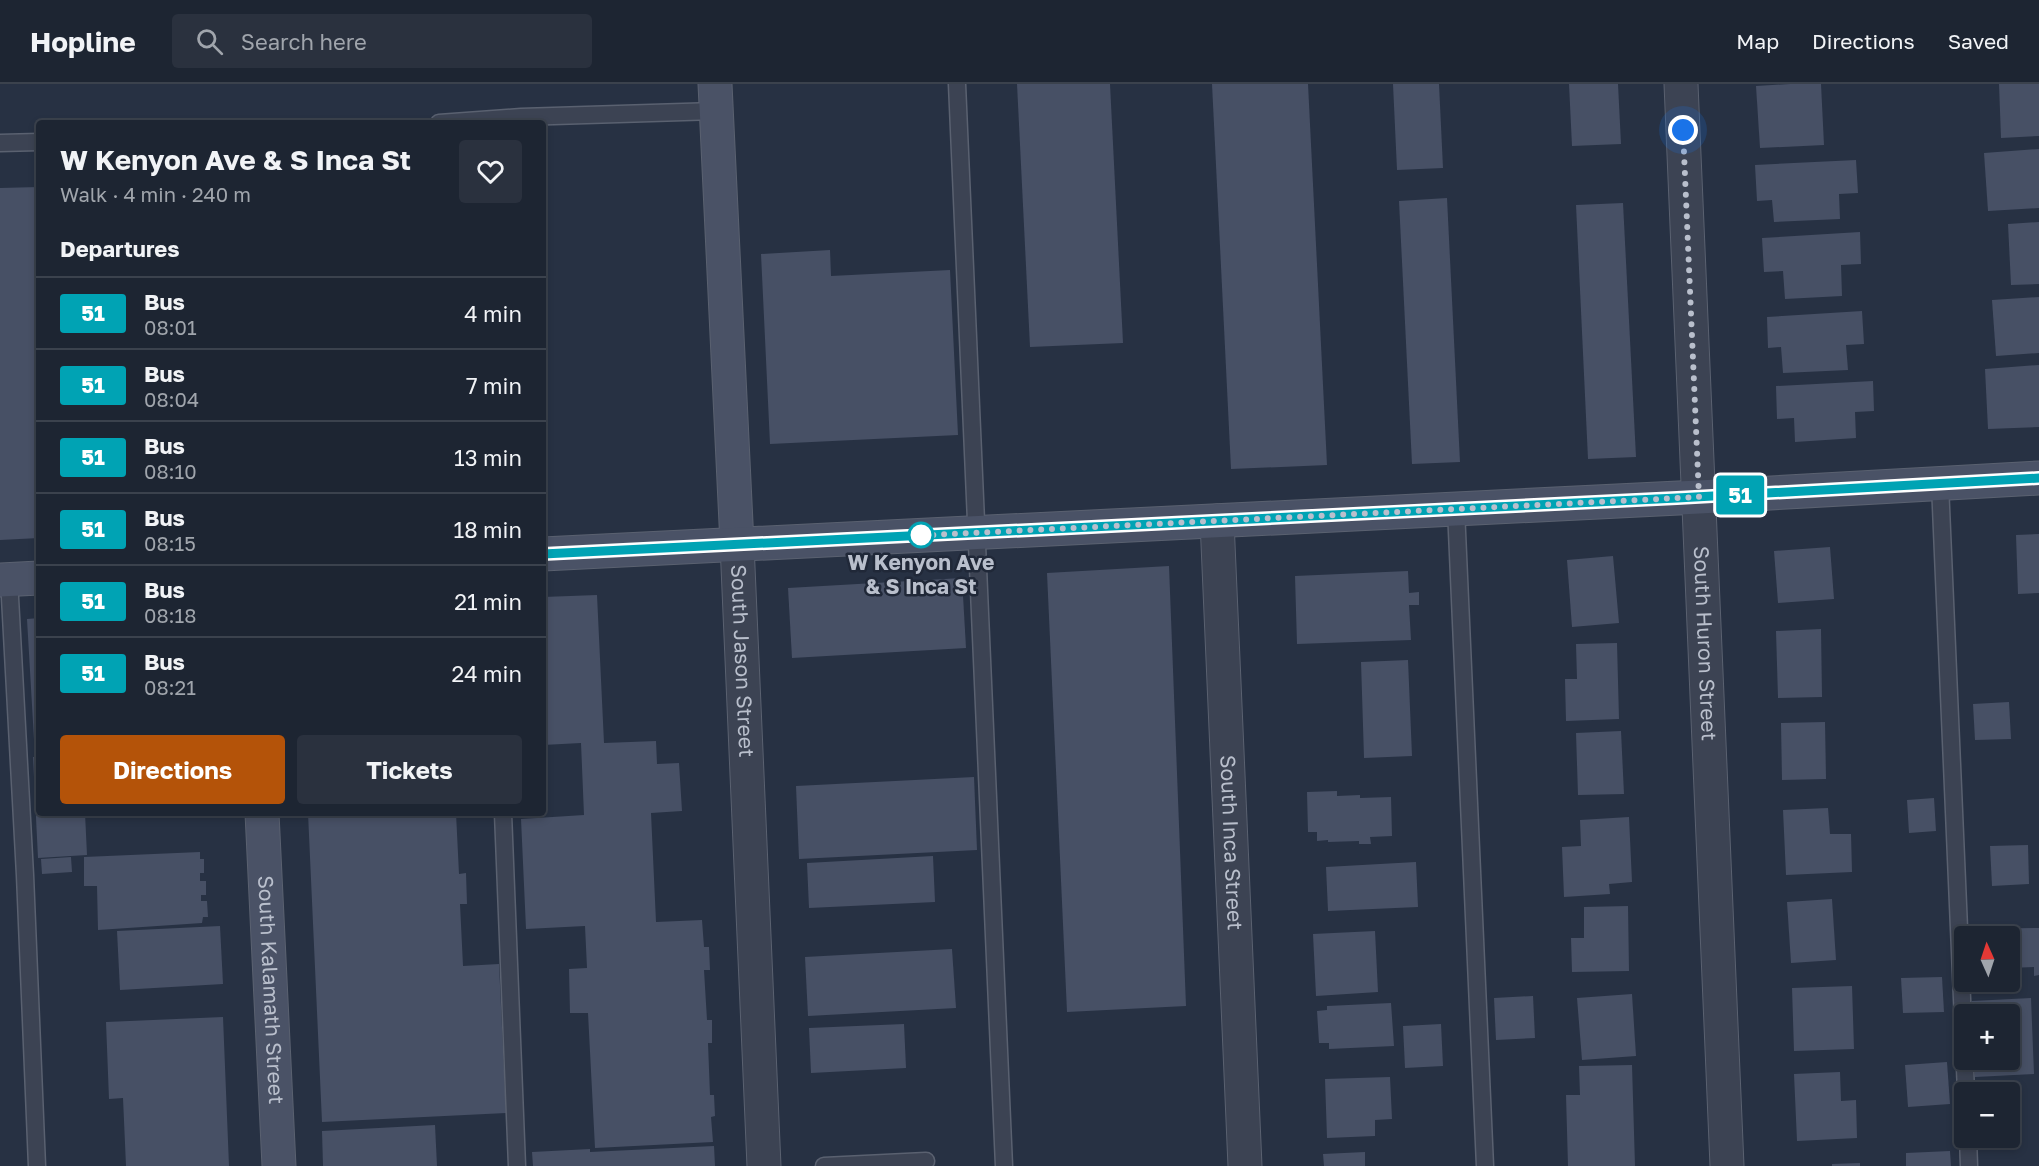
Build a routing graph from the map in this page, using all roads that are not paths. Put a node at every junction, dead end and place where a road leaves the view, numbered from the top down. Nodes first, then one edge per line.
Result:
1 (957, 84) edge
2 (1682, 84) edge
3 (715, 98) edge
4 (480, 120) edge
5 (36, 142) edge
6 (0, 143) edge
7 (2039, 478) edge
8 (1940, 484) junction
9 (1699, 497) junction
10 (1456, 509) junction
11 (1217, 522) junction
12 (977, 532) junction
13 (737, 544) junction
14 (546, 554) edge
15 (16, 579) edge
16 (262, 816) edge
17 (503, 816) edge
18 (1966, 1082) edge
19 (1968, 1148) edge
20 (926, 1161) dead end
21 (37, 1166) edge
22 (279, 1166) edge
23 (517, 1166) edge
24 (764, 1166) edge
25 (824, 1166) edge
26 (1004, 1166) edge
27 (1245, 1166) edge
28 (1485, 1166) edge
29 (1727, 1166) edge
30 (1969, 1166) edge

1 - 12 lane
2 - 9 street, South Huron Street
3 - 4 lane
3 - 13 street, South Jason Street
5 - 6 lane
7 - 8 street
8 - 9 street
8 - 18 lane
9 - 10 street
9 - 29 street, South Huron Street
10 - 11 street
10 - 28 lane
11 - 12 street
11 - 27 street, South Inca Street
12 - 13 street
12 - 26 lane
13 - 14 street
13 - 24 street, South Jason Street
15 - 21 lane
16 - 22 street, South Kalamath Street
17 - 23 lane
19 - 30 lane
20 - 25 lane

